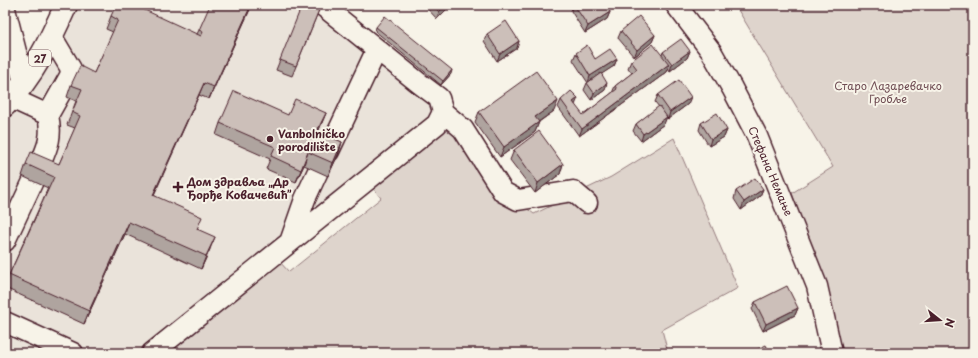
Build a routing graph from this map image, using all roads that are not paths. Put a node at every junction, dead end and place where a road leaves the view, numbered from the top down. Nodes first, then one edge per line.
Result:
1 (66, 5) edge
2 (322, 5) edge
3 (676, 5) edge
4 (5, 9) edge
5 (52, 37) junction
6 (377, 49) junction
7 (13, 95) edge
8 (443, 112) junction
9 (48, 115) junction
10 (329, 151) edge
11 (318, 171) dead end
12 (587, 203) dead end
13 (5, 241) edge
14 (290, 242) junction
15 (5, 322) edge
16 (73, 353) edge
17 (152, 353) edge
18 (832, 353) edge

1 - 5 main road, 27
2 - 6 street
3 - 18 street, Стефана Немање
4 - 7 street
5 - 7 main road, 27
5 - 9 street
6 - 8 street
6 - 10 street
7 - 9 street
8 - 12 street
8 - 14 street
9 - 13 street
11 - 14 street
14 - 17 street
15 - 16 street

